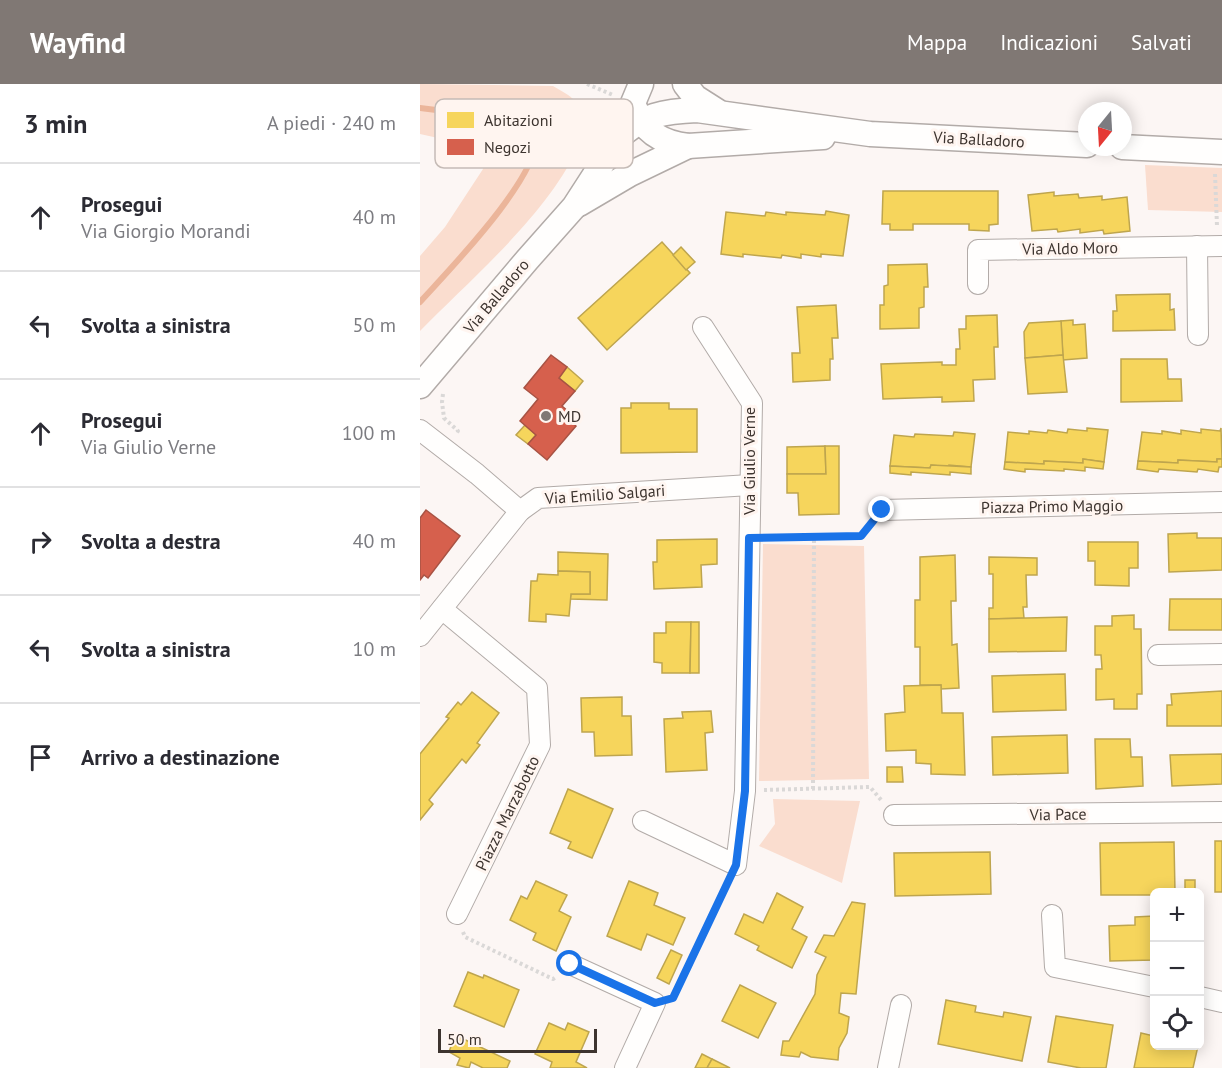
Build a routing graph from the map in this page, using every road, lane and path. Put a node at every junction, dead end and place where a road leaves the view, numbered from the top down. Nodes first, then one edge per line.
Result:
1 (586, 84) edge
2 (685, 84) edge
3 (629, 99) edge
4 (638, 102) edge
5 (719, 112) junction
6 (870, 134) junction
7 (1078, 145) edge
8 (688, 146) junction
9 (1132, 148) edge
10 (1218, 152) edge
11 (599, 168) edge
12 (1216, 201) junction
13 (1222, 202) edge
14 (574, 207) junction
15 (1197, 246) junction
16 (1220, 246) edge
17 (978, 285) dead end
18 (703, 327) dead end
19 (1198, 335) dead end
20 (420, 386) edge
21 (444, 393) dead end
22 (420, 430) edge
23 (445, 449) junction
24 (750, 485) junction
25 (1222, 502) edge
26 (882, 510) joint
27 (520, 511) junction
28 (814, 537) junction
29 (749, 538) junction
30 (442, 609) junction
31 (420, 636) edge
32 (1222, 654) edge
33 (1158, 655) dead end
34 (813, 789) junction
35 (745, 791) junction
36 (1222, 812) edge
37 (894, 815) joint
38 (643, 821) dead end
39 (736, 865) junction
40 (457, 914) joint
41 (1052, 915) dead end
42 (570, 964) joint
43 (1150, 986) edge
44 (1204, 998) edge
45 (1222, 1002) edge
46 (655, 1003) junction
47 (901, 1005) dead end
48 (625, 1068) edge
49 (888, 1068) edge

1 - 3 path
2 - 5 street, Via Balladoro
4 - 5 street, Via Balladoro
4 - 8 street, Via Balladoro
5 - 6 street, Via Balladoro
6 - 7 street, Via Balladoro
6 - 8 street, Via Balladoro
8 - 14 street, Via Balladoro
9 - 10 street
10 - 12 path
11 - 14 street, Via Balladoro
12 - 13 path
12 - 16 path
14 - 20 street, Via Balladoro
15 - 16 street, Via Aldo Moro
15 - 17 street, Via Aldo Moro
15 - 19 street
18 - 24 street, Via Giulio Verne
21 - 23 path
22 - 23 street
23 - 27 street
24 - 27 street, Via Emilio Salgari
24 - 29 street, Via Giulio Verne
25 - 26 street, Piazza Primo Maggio
26 - 28 path
27 - 30 street
28 - 29 path
28 - 34 path
29 - 35 street, Via Giulio Verne
30 - 31 street
30 - 40 street, Piazza Marzabotto
32 - 33 street
34 - 35 path
34 - 37 path
35 - 39 street, Via Giulio Verne
36 - 37 street, Via Pace
38 - 39 street
39 - 46 path
40 - 42 path
41 - 43 street
42 - 46 street
44 - 45 street
46 - 48 street
47 - 49 street

